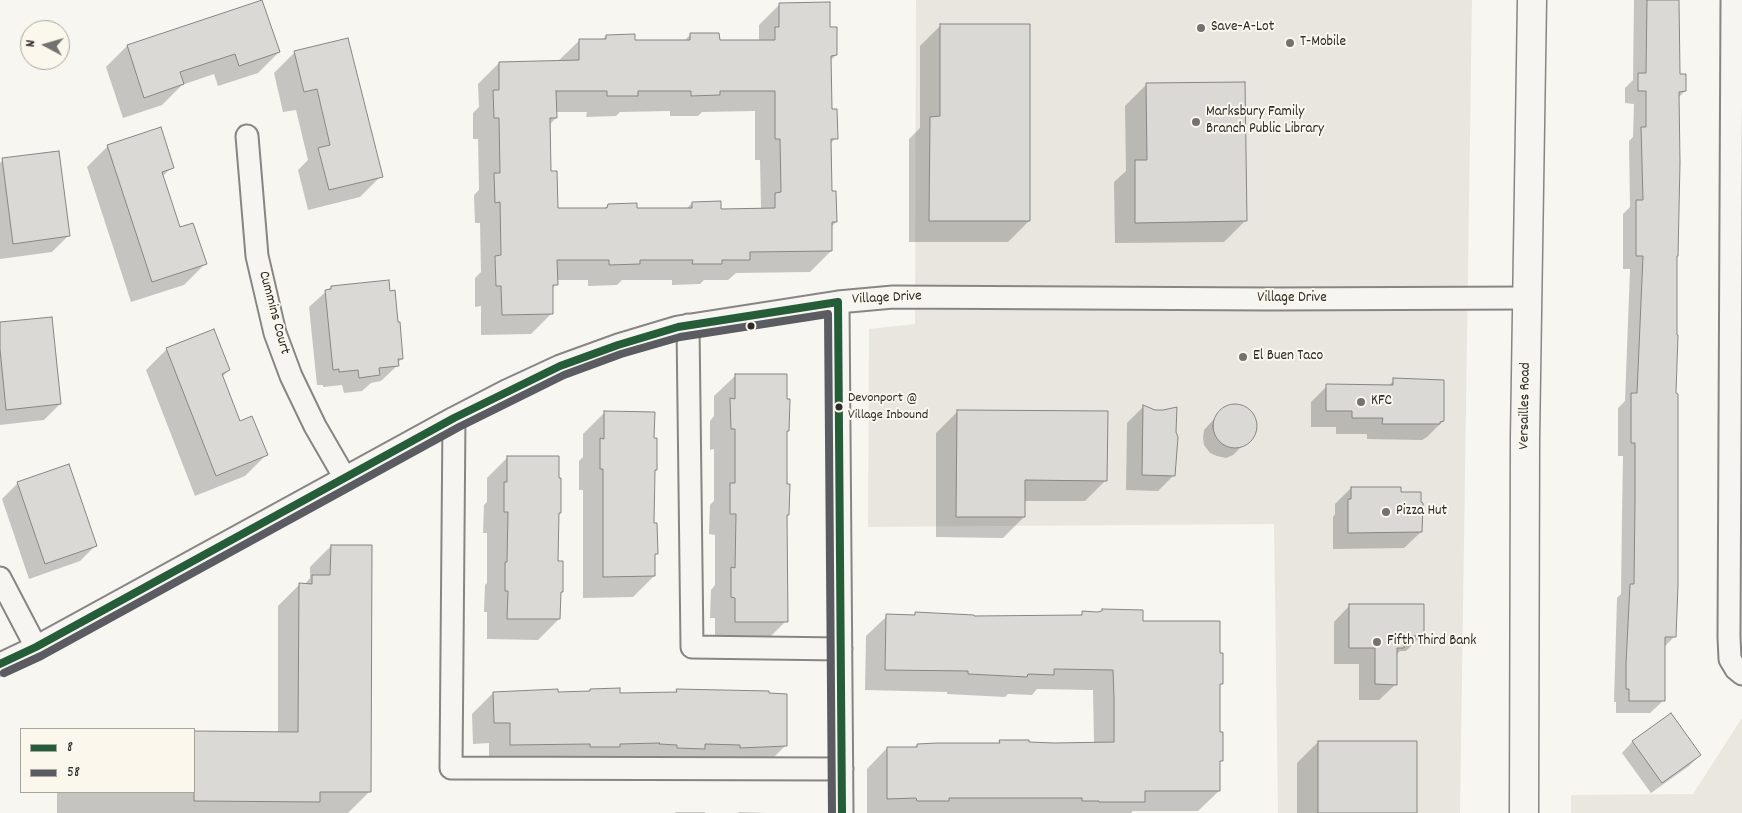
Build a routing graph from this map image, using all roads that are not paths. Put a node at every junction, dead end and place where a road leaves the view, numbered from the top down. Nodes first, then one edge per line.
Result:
1 (1532, 0) edge
2 (1732, 0) edge
3 (247, 136) dead end
4 (1527, 298) junction
5 (838, 302) junction
6 (688, 325) junction
7 (454, 418) junction
8 (345, 478) junction
9 (0, 578) edge
10 (36, 647) junction
11 (841, 648) junction
12 (0, 664) edge
13 (1742, 674) edge
14 (842, 769) junction
15 (842, 813) edge
16 (1524, 813) edge

1 - 4 main road, Versailles Road
2 - 13 street
3 - 8 street, Cummins Court
4 - 5 street, Village Drive
4 - 16 main road, Versailles Road
5 - 6 street, Village Drive
5 - 11 street
6 - 7 street, Village Drive
6 - 11 street
7 - 8 street, Village Drive
7 - 14 street
8 - 10 street, Village Drive
9 - 10 street
10 - 12 street, Village Drive
11 - 14 street
14 - 15 street

